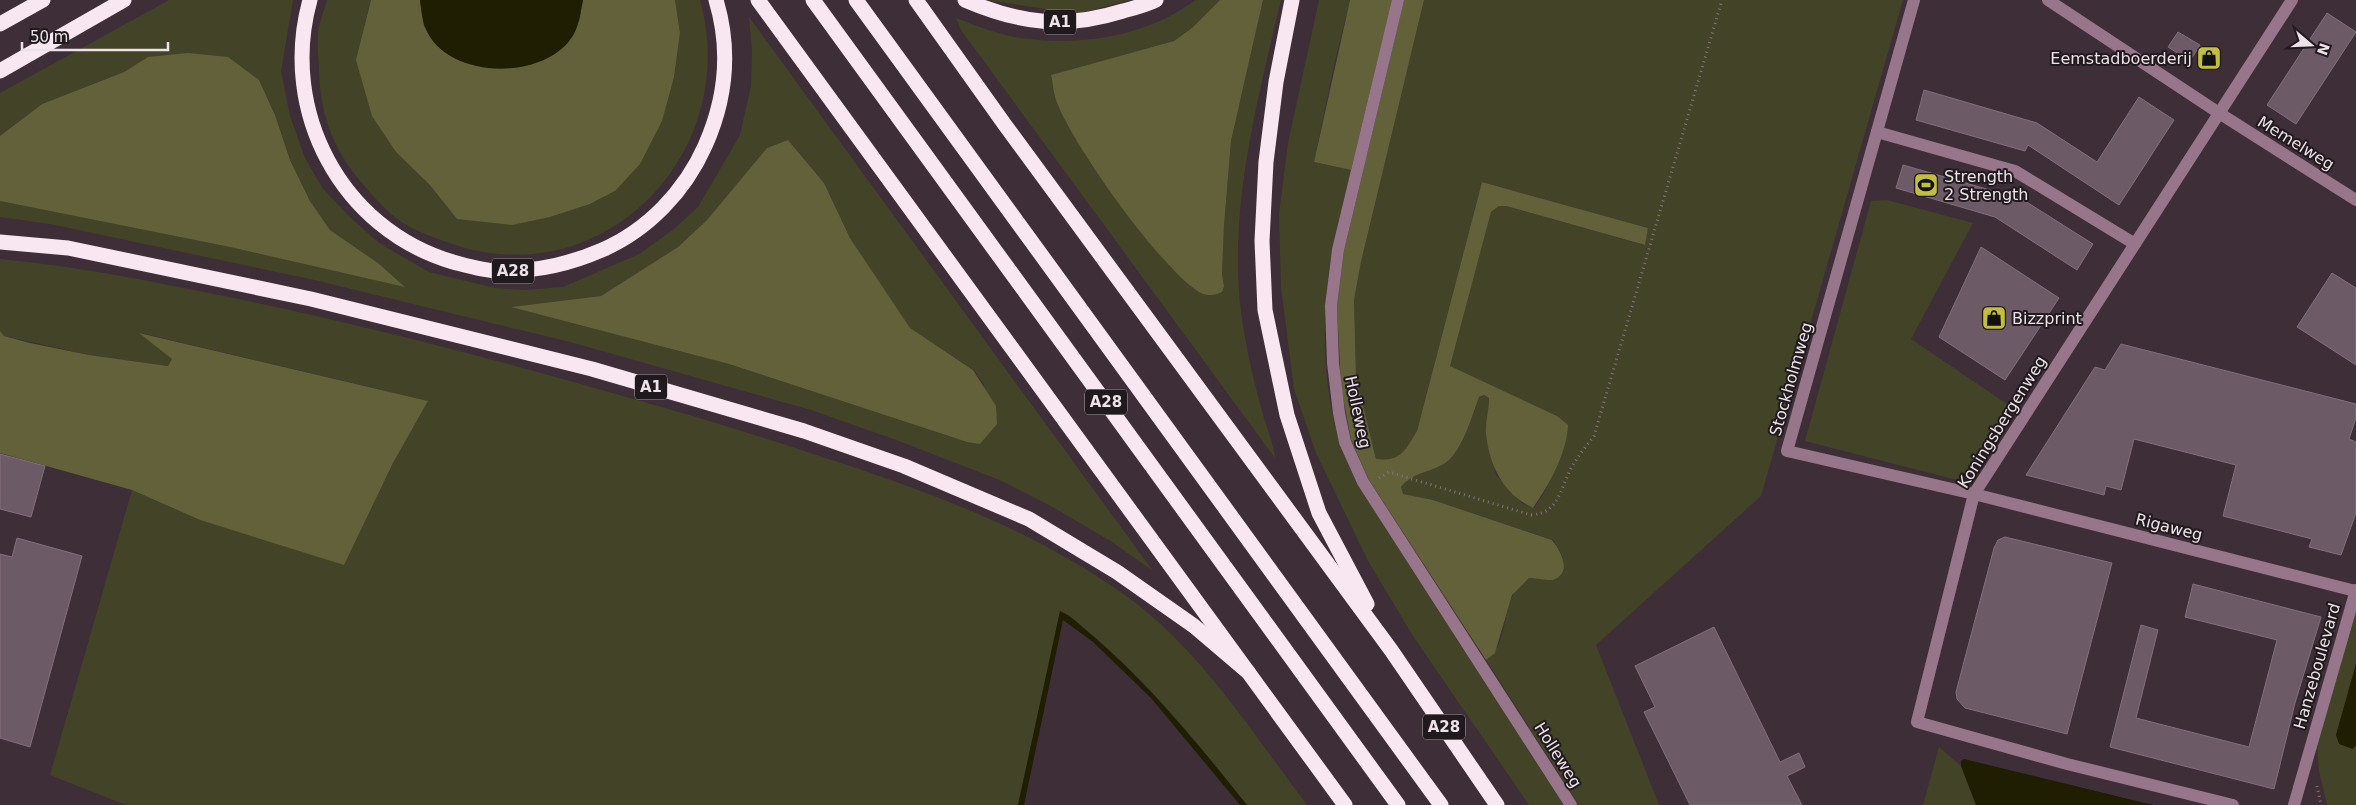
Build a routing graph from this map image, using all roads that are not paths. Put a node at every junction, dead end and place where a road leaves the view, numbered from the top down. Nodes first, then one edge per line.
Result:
1 (43, 0) edge
2 (124, 0) edge
3 (310, 0) edge
4 (716, 0) edge
5 (758, 0) edge
6 (813, 0) edge
7 (856, 0) edge
8 (916, 0) edge
9 (965, 0) edge
10 (1156, 0) edge
11 (1292, 0) edge
12 (1398, 0) edge
13 (1914, 0) edge
14 (2048, 0) edge
15 (2292, 0) edge
16 (0, 24) edge
17 (0, 71) edge
18 (2220, 113) junction
19 (1877, 132) junction
20 (2356, 200) edge
21 (0, 242) edge
22 (2135, 244) junction
23 (1974, 494) junction
24 (2356, 591) edge
25 (1391, 650) junction
26 (1248, 672) junction
27 (1345, 805) edge
28 (1398, 805) edge
29 (1441, 805) edge
30 (1497, 805) edge
31 (1571, 805) edge
32 (2233, 805) edge
33 (2294, 805) edge

1 - 16 highway
2 - 17 highway
3 - 4 highway, A28
5 - 26 highway, A28
6 - 28 highway, A28
7 - 29 highway, A28
8 - 25 highway, A28
9 - 10 highway, A1
11 - 25 highway, A28
12 - 31 street, Holleweg
13 - 19 street, Stockholmweg
14 - 18 street
15 - 18 street, Koningsbergenweg
18 - 20 street, Memelweg
18 - 22 street, Koningsbergenweg
19 - 22 street
19 - 23 street, Stockholmweg
21 - 26 highway, A1
22 - 23 street, Koningsbergenweg
23 - 24 street, Rigaweg
23 - 32 street, Koningsbergenweg
24 - 33 street, Hanzeboulevard
25 - 30 highway, A28
26 - 27 highway, A28

